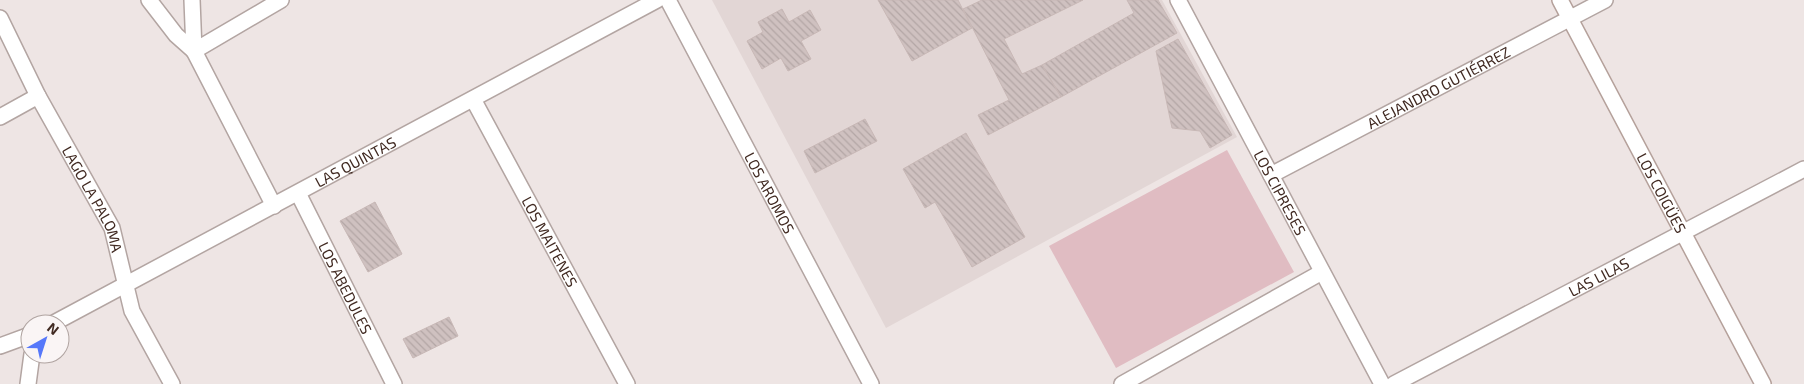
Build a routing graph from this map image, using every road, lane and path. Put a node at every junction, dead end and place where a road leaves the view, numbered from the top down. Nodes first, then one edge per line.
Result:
1 (149, 0) edge
2 (192, 0) edge
3 (281, 0) edge
4 (657, 0) edge
5 (668, 0) edge
6 (1178, 0) edge
7 (1560, 0) edge
8 (1605, 0) edge
9 (0, 18) edge
10 (1570, 18) junction
11 (194, 51) junction
12 (38, 96) junction
13 (473, 99) junction
14 (0, 117) edge
15 (1804, 169) edge
16 (1271, 175) junction
17 (298, 193) junction
18 (274, 206) junction
19 (1683, 232) junction
20 (1322, 272) junction
21 (127, 284) junction
22 (70, 314) edge
23 (20, 339) edge
24 (0, 346) edge
25 (31, 364) edge
26 (1125, 383) edge
27 (28, 384) edge
28 (172, 384) edge
29 (394, 384) edge
30 (627, 384) edge
31 (871, 384) edge
32 (1382, 384) edge
33 (1394, 384) edge
34 (1763, 384) edge

1 - 11 street
2 - 11 street
3 - 11 street
4 - 13 street, LAS QUINTAS
5 - 31 street, LOS AROMOS
6 - 16 street, LOS CIPRESES
7 - 10 street, LOS COIGÜES
8 - 10 street, ALEJANDRO GUTIÉRREZ
9 - 12 street, LAGO LA PALOMA
10 - 16 street, ALEJANDRO GUTIÉRREZ
10 - 19 street, LOS COIGÜES
11 - 18 street
12 - 14 street
12 - 21 street, LAGO LA PALOMA
13 - 17 street, LAS QUINTAS
13 - 30 street, LOS MAITENES
15 - 19 street, LAS LILAS
16 - 20 street, LOS CIPRESES
17 - 18 street, LAS QUINTAS
17 - 29 street, LOS ABEDULES
18 - 21 street, LAS QUINTAS
19 - 33 street, LAS LILAS
19 - 34 street, LOS COIGÜES
20 - 26 street
20 - 32 street, LOS CIPRESES
21 - 22 street, LAS QUINTAS
21 - 28 street, LAGO LA PALOMA
23 - 24 street
25 - 27 street

